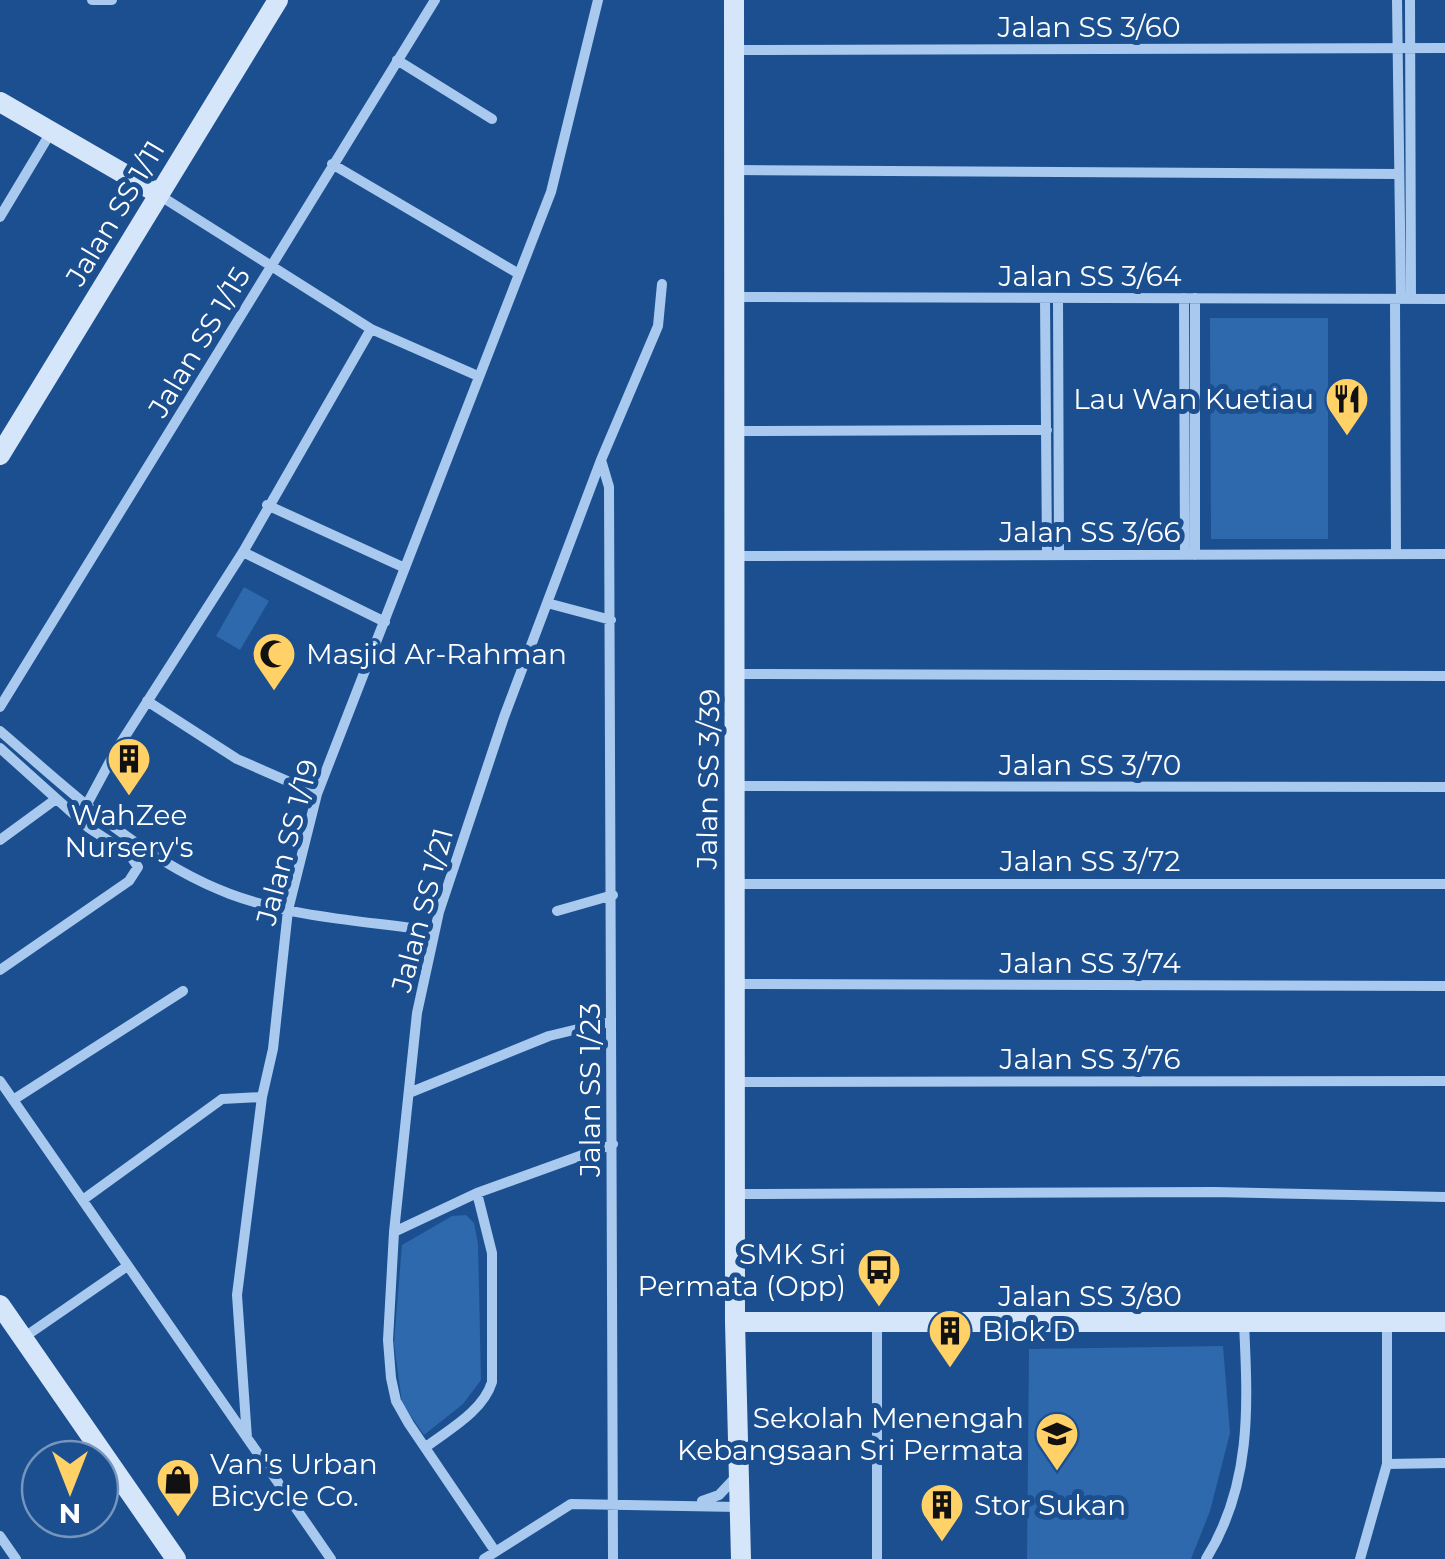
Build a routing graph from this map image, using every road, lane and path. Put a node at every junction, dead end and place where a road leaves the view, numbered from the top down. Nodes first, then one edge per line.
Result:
1 (92, 0) edge
2 (112, 0) edge
3 (278, 0) edge
4 (435, 0) edge
5 (598, 0) edge
6 (734, 0) edge
7 (1397, 0) edge
8 (1410, 0) edge
9 (1445, 48) edge
10 (1404, 49) junction
11 (734, 50) junction
12 (397, 60) junction
13 (0, 102) edge
14 (492, 119) dead end
15 (51, 132) junction
16 (332, 164) junction
17 (734, 170) junction
18 (1399, 174) junction
19 (158, 194) junction
20 (0, 217) edge
21 (272, 267) junction
22 (520, 274) junction
23 (662, 284) dead end
24 (734, 297) junction
25 (1045, 298) junction
26 (1058, 298) junction
27 (1189, 298) junction
28 (1402, 299) junction
29 (1445, 299) edge
30 (371, 329) junction
31 (478, 376) junction
32 (734, 430) junction
33 (1047, 430) junction
34 (0, 455) edge
35 (600, 460) junction
36 (267, 505) junction
37 (243, 552) junction
38 (1190, 554) junction
39 (1396, 554) junction
40 (1445, 554) edge
41 (1053, 555) junction
42 (735, 556) junction
43 (405, 568) junction
44 (547, 604) junction
45 (611, 620) junction
46 (385, 622) junction
47 (736, 674) junction
48 (1445, 676) edge
49 (147, 702) junction
50 (0, 707) edge
51 (0, 731) edge
52 (0, 748) edge
53 (736, 786) junction
54 (1445, 787) edge
55 (317, 794) junction
56 (56, 799) junction
57 (86, 806) junction
58 (0, 840) edge
59 (734, 884) junction
60 (1445, 884) edge
61 (613, 896) junction
62 (288, 910) junction
63 (557, 911) dead end
64 (433, 932) junction
65 (0, 970) edge
66 (735, 984) junction
67 (1445, 986) edge
68 (184, 991) dead end
69 (611, 1022) junction
70 (0, 1081) edge
71 (1445, 1081) edge
72 (736, 1082) junction
73 (409, 1093) junction
74 (262, 1097) junction
75 (13, 1100) junction
76 (613, 1144) junction
77 (477, 1193) junction
78 (738, 1194) junction
79 (1445, 1196) edge
80 (84, 1199) junction
81 (394, 1232) junction
82 (126, 1267) junction
83 (0, 1306) edge
84 (735, 1322) junction
85 (1387, 1322) junction
86 (1445, 1322) edge
87 (878, 1323) junction
88 (1244, 1324) junction
89 (23, 1338) junction
90 (247, 1438) junction
91 (426, 1447) junction
92 (1445, 1463) edge
93 (1387, 1464) junction
94 (738, 1474) junction
95 (613, 1503) junction
96 (681, 1504) junction
97 (738, 1507) junction
98 (0, 1536) edge
99 (495, 1551) junction
100 (16, 1559) edge
101 (176, 1559) edge
102 (331, 1559) edge
103 (484, 1559) edge
104 (612, 1559) edge
105 (741, 1559) edge
106 (877, 1559) edge
107 (1206, 1559) edge
108 (1360, 1559) edge

1 - 2 street
3 - 19 street, Jalan SS 1/11
4 - 12 street, Jalan SS 1/15
5 - 22 street, Jalan SS 1/19
6 - 11 street, Jalan SS 3/39
7 - 10 street
8 - 10 street
9 - 10 street, Jalan SS 3/60
10 - 11 street, Jalan SS 3/60
10 - 18 street
10 - 28 street
11 - 17 street, Jalan SS 3/39
12 - 14 street
12 - 16 street, Jalan SS 1/15
13 - 15 street
15 - 19 street
15 - 20 street
16 - 21 street, Jalan SS 1/15
16 - 22 street
17 - 18 street
17 - 24 street, Jalan SS 3/39
18 - 28 street
19 - 21 street
19 - 34 street, Jalan SS 1/11
21 - 30 street
21 - 50 street, Jalan SS 1/15
22 - 31 street, Jalan SS 1/19
23 - 35 street, Jalan SS 1/21
24 - 25 street, Jalan SS 3/64
24 - 32 street, Jalan SS 3/39
25 - 26 street, Jalan SS 3/64
25 - 33 street
26 - 27 street, Jalan SS 3/64
26 - 41 street
27 - 28 street, Jalan SS 3/64
27 - 38 street
28 - 29 street, Jalan SS 3/64
28 - 39 street
30 - 31 street
30 - 36 street
31 - 43 street, Jalan SS 1/19
32 - 33 street
32 - 42 street, Jalan SS 3/39
33 - 41 street
35 - 44 street, Jalan SS 1/21
35 - 45 street, Jalan SS 1/23
36 - 37 street
36 - 43 street
37 - 46 street
37 - 49 street
38 - 39 street, Jalan SS 3/66
38 - 41 street, Jalan SS 3/66
39 - 40 street, Jalan SS 3/66
41 - 42 street, Jalan SS 3/66
42 - 47 street, Jalan SS 3/39
43 - 46 street, Jalan SS 1/19
44 - 45 street
44 - 64 street, Jalan SS 1/21
45 - 61 street, Jalan SS 1/23
46 - 55 street, Jalan SS 1/19
47 - 48 street
47 - 53 street, Jalan SS 3/39
49 - 55 street
49 - 57 street
51 - 57 street
52 - 56 street
53 - 54 street, Jalan SS 3/70
53 - 59 street, Jalan SS 3/39
55 - 62 street, Jalan SS 1/19
56 - 58 street
56 - 65 street
57 - 62 street
59 - 60 street, Jalan SS 3/72
59 - 66 street, Jalan SS 3/39
61 - 63 street
61 - 69 street, Jalan SS 1/23
62 - 64 street
62 - 74 street, Jalan SS 1/19
64 - 73 street, Jalan SS 1/21
66 - 67 street, Jalan SS 3/74
66 - 72 street, Jalan SS 3/39
68 - 75 street
69 - 73 street
69 - 76 street, Jalan SS 1/23
70 - 75 street
71 - 72 street, Jalan SS 3/76
72 - 78 street, Jalan SS 3/39
73 - 81 street, Jalan SS 1/21
74 - 80 street
74 - 90 street, Jalan SS 1/19
75 - 80 street
76 - 77 street
76 - 95 street, Jalan SS 1/23
77 - 81 street
77 - 91 street
78 - 79 street
78 - 84 street, Jalan SS 3/39
80 - 82 street
81 - 91 street, Jalan SS 1/21
82 - 89 street
82 - 90 street
83 - 89 street
84 - 87 street, Jalan SS 3/80
84 - 94 street, Jalan SS 3/39
85 - 86 street, Jalan SS 3/80
85 - 88 street, Jalan SS 3/80
85 - 93 street
87 - 88 street, Jalan SS 3/80
87 - 106 street
88 - 107 street
89 - 101 street
90 - 102 street
91 - 99 street, Jalan SS 1/21
92 - 93 street
93 - 108 street
94 - 96 street
94 - 97 street, Jalan SS 3/39
95 - 96 street
95 - 99 street
95 - 104 street, Jalan SS 1/23
96 - 97 street
97 - 105 street, Jalan SS 3/39
98 - 100 street
99 - 103 street

